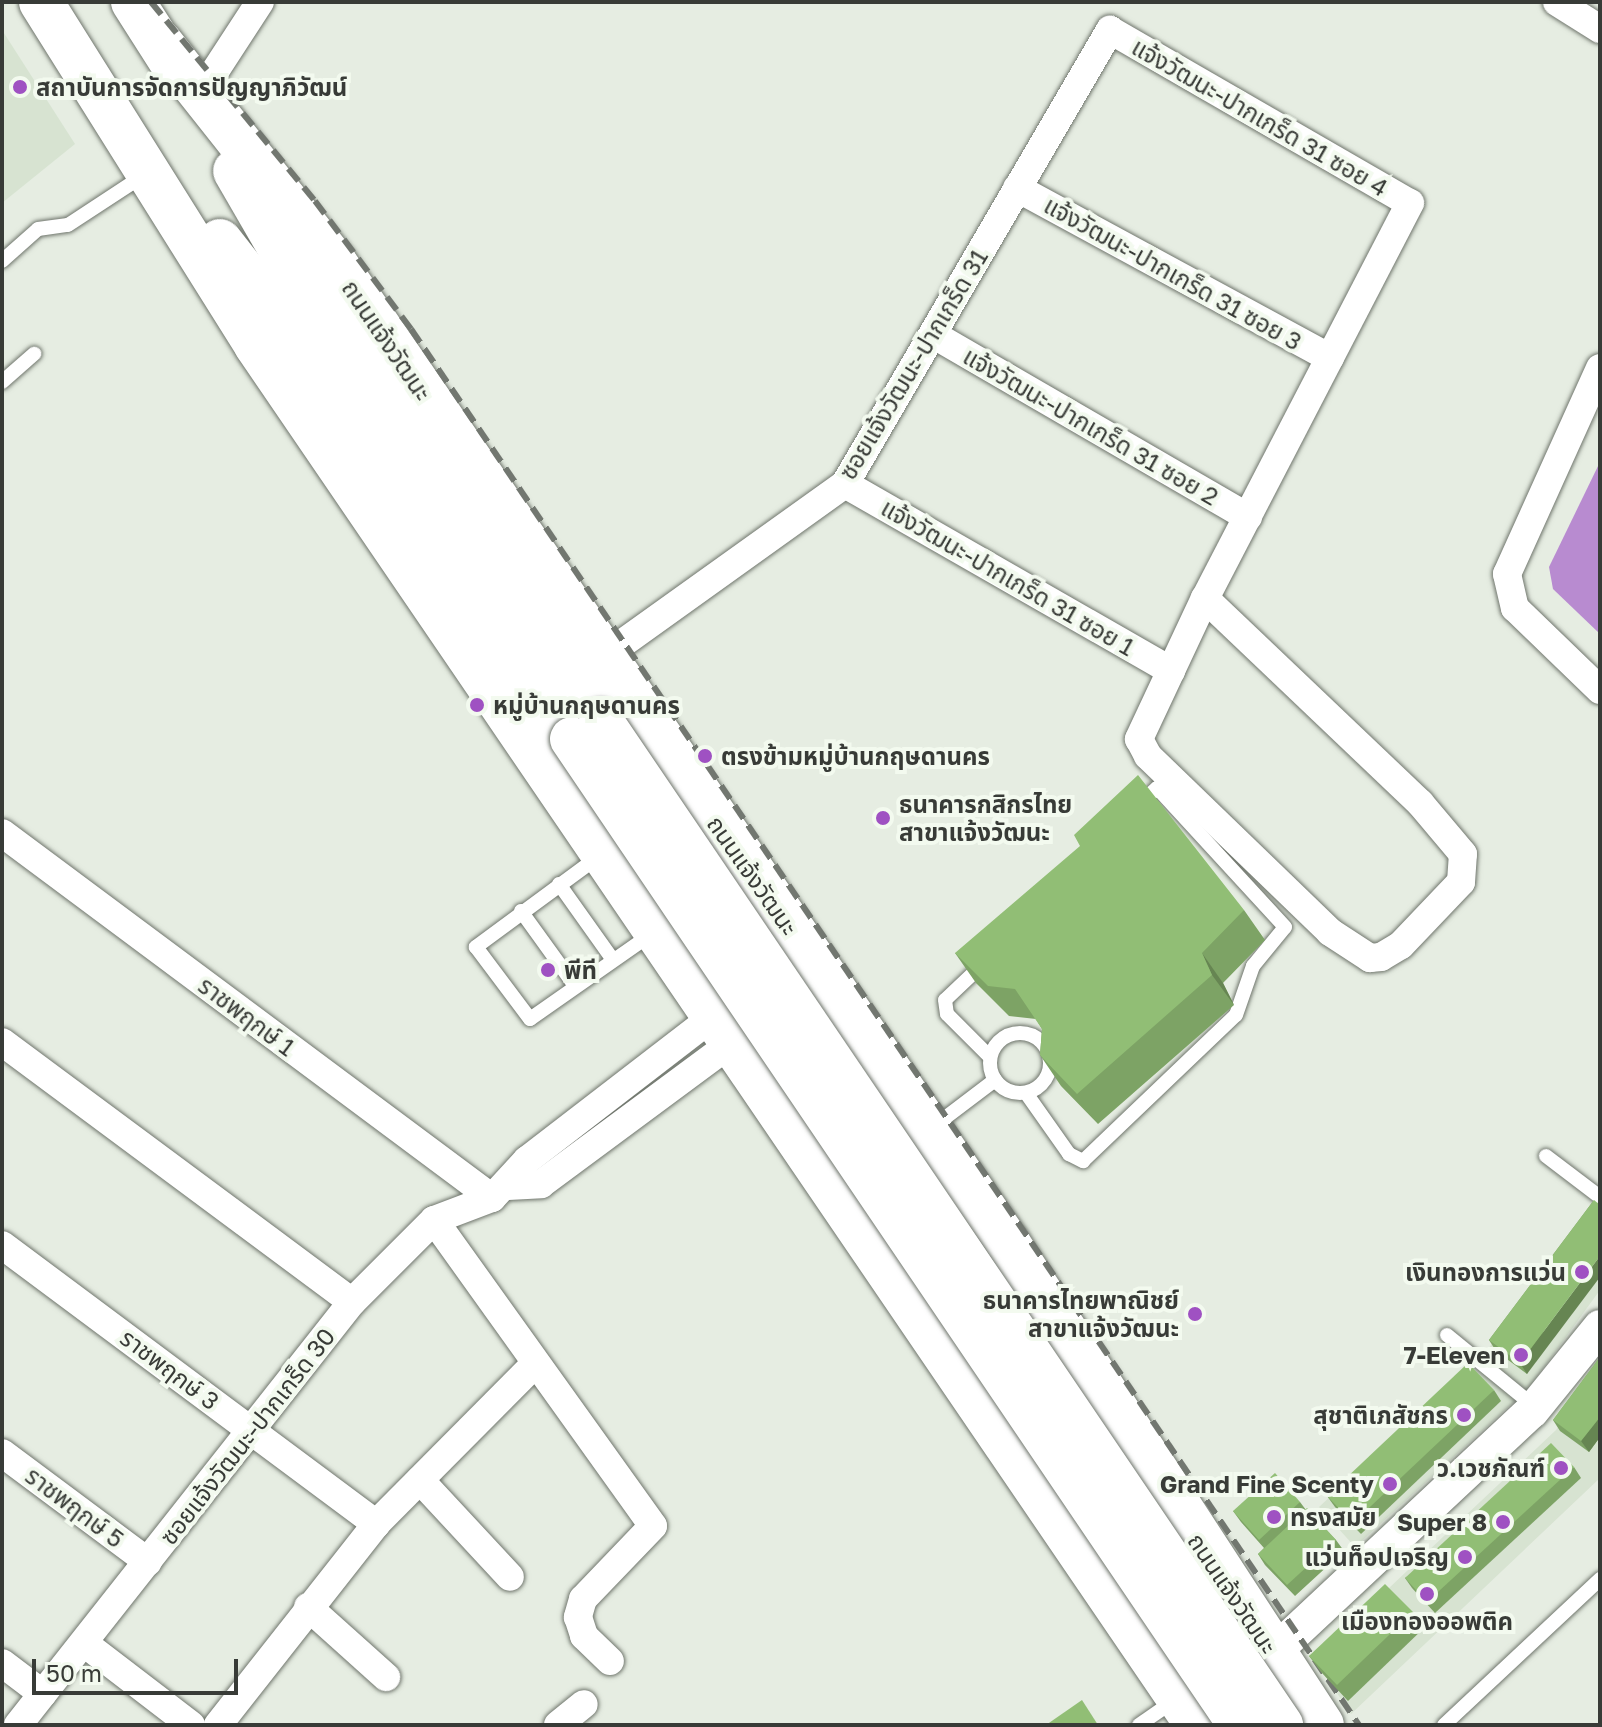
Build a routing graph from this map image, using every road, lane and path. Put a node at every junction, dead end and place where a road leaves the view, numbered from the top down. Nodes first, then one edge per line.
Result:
1 (41, 2) edge
2 (133, 2) edge
3 (260, 2) edge
4 (1557, 2) edge
5 (1600, 29) edge
6 (1110, 30) joint
7 (160, 42) junction
8 (89, 73) junction
9 (202, 91) junction
10 (150, 172) junction
11 (1017, 188) junction
12 (2, 261) edge
13 (934, 335) junction
14 (34, 354) dead end
15 (1330, 358) junction
16 (1600, 368) edge
17 (2, 382) edge
18 (845, 484) junction
19 (1248, 517) junction
20 (1205, 598) junction
21 (602, 658) junction
22 (1171, 671) junction
23 (1600, 690) edge
24 (587, 730) junction
25 (1130, 812) edge
26 (2, 833) edge
27 (603, 853) junction
28 (559, 884) junction
29 (521, 911) junction
30 (656, 931) junction
31 (996, 952) edge
32 (613, 960) junction
33 (575, 986) junction
34 (724, 1028) junction
35 (2, 1042) edge
36 (990, 1057) junction
37 (995, 1080) junction
38 (1026, 1093) junction
39 (929, 1129) junction
40 (1546, 1156) dead end
41 (500, 1192) junction
42 (1600, 1197) edge
43 (434, 1220) junction
44 (1008, 1243) junction
45 (2, 1245) edge
46 (352, 1302) junction
47 (914, 1308) junction
48 (1600, 1327) edge
49 (1447, 1335) dead end
50 (535, 1364) junction
51 (1535, 1407) junction
52 (252, 1430) junction
53 (2, 1453) edge
54 (420, 1480) junction
55 (376, 1524) junction
56 (148, 1562) junction
57 (510, 1577) dead end
58 (1600, 1579) edge
59 (308, 1607) junction
60 (84, 1643) junction
61 (1273, 1653) junction
62 (610, 1661) dead end
63 (2, 1663) edge
64 (386, 1677) dead end
65 (43, 1694) junction
66 (584, 1704) dead end
67 (1190, 1715) edge
68 (18, 1725) edge
69 (191, 1725) edge
70 (218, 1725) edge
71 (558, 1725) edge
72 (1139, 1725) edge
73 (1240, 1725) edge
74 (1281, 1725) edge
75 (1322, 1725) edge
76 (1444, 1725) edge

1 - 8 main road, ถนนแจ้งวัฒนะ
2 - 7 main road, ถนนแจ้งวัฒนะ
3 - 9 street
4 - 5 street
6 - 11 street, ซอยแจ้งวัฒนะ-ปากเกร็ด 31
6 - 15 street, แจ้งวัฒนะ-ปากเกร็ด 31 ซอย 4
7 - 9 main road, ถนนแจ้งวัฒนะ
7 - 24 main road, ถนนแจ้งวัฒนะ
8 - 10 main road, ถนนแจ้งวัฒนะ
8 - 24 main road, ถนนแจ้งวัฒนะ
9 - 21 main road, ถนนแจ้งวัฒนะ
10 - 12 lane
10 - 27 main road, ถนนแจ้งวัฒนะ
11 - 13 street, ซอยแจ้งวัฒนะ-ปากเกร็ด 31
11 - 15 street, แจ้งวัฒนะ-ปากเกร็ด 31 ซอย 3
13 - 18 street, ซอยแจ้งวัฒนะ-ปากเกร็ด 31
13 - 19 street, แจ้งวัฒนะ-ปากเกร็ด 31 ซอย 2
14 - 17 lane
15 - 19 street
16 - 23 street
18 - 21 street, ซอยแจ้งวัฒนะ-ปากเกร็ด 31
18 - 22 street, แจ้งวัฒนะ-ปากเกร็ด 31 ซอย 1
19 - 20 street
20 - 22 street
20 - 22 street
21 - 39 main road, ถนนแจ้งวัฒนะ
24 - 73 main road, ถนนแจ้งวัฒนะ, bridge
24 - 74 main road, ถนนแจ้งวัฒนะ, bridge
25 - 38 lane
26 - 41 street, ราชพฤกษ์ 1
27 - 28 lane
27 - 30 main road, ถนนแจ้งวัฒนะ
28 - 29 lane
28 - 32 lane
29 - 33 lane
29 - 33 lane
30 - 32 lane
30 - 34 main road, ถนนแจ้งวัฒนะ
31 - 36 lane
32 - 33 lane
34 - 41 street, ซอยแจ้งวัฒนะ-ปากเกร็ด 30
34 - 47 main road, ถนนแจ้งวัฒนะ
35 - 46 street
36 - 37 lane
36 - 38 lane
37 - 38 lane
37 - 39 lane
39 - 44 main road, ถนนแจ้งวัฒนะ
40 - 42 lane
41 - 43 street, ซอยแจ้งวัฒนะ-ปากเกร็ด 30
43 - 46 street, ซอยแจ้งวัฒนะ-ปากเกร็ด 30
43 - 50 street
44 - 47 main road
44 - 61 main road, ถนนแจ้งวัฒนะ
45 - 52 street, ราชพฤกษ์ 3
46 - 52 street, ซอยแจ้งวัฒนะ-ปากเกร็ด 30
47 - 67 main road, ถนนแจ้งวัฒนะ
48 - 51 street
49 - 51 lane
50 - 54 street
50 - 62 street
51 - 61 street
52 - 55 street, ราชพฤกษ์ 3
52 - 56 street, ซอยแจ้งวัฒนะ-ปากเกร็ด 30
53 - 56 street, ราชพฤกษ์ 5
54 - 55 street
54 - 57 street
55 - 59 street
56 - 60 street, ซอยแจ้งวัฒนะ-ปากเกร็ด 30
58 - 76 lane
59 - 64 street
59 - 70 street
60 - 65 street, ซอยแจ้งวัฒนะ-ปากเกร็ด 30
60 - 69 street
61 - 67 main road
61 - 75 main road, ถนนแจ้งวัฒนะ
63 - 65 street
65 - 68 street, ซอยแจ้งวัฒนะ-ปากเกร็ด 30
66 - 71 street
67 - 72 lane

